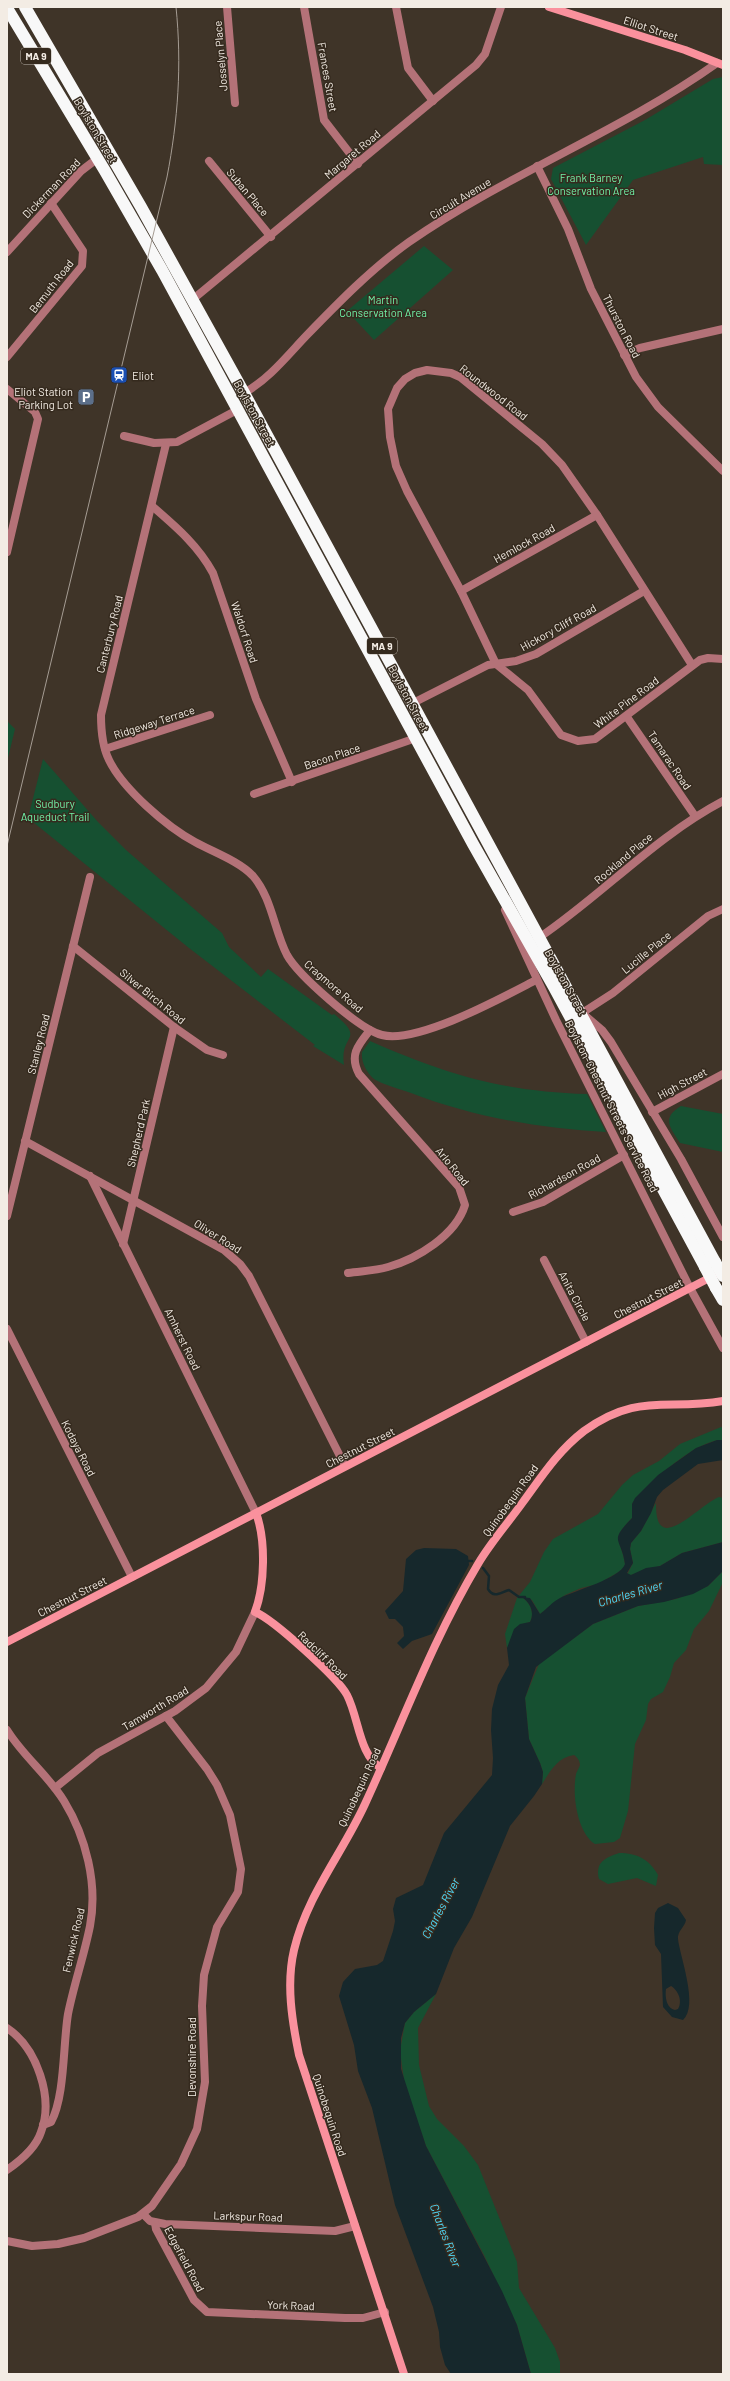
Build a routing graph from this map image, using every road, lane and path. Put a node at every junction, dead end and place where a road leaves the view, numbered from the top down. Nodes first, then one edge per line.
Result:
1 (25, 7) edge
2 (227, 7) edge
3 (304, 7) edge
4 (396, 7) edge
5 (501, 7) edge
6 (549, 7) edge
7 (7, 8) edge
8 (720, 64) edge
9 (433, 101) junction
10 (235, 104) dead end
11 (98, 158) junction
12 (208, 161) dead end
13 (358, 164) junction
14 (537, 166) junction
15 (51, 203) junction
16 (271, 237) junction
17 (7, 252) edge
18 (192, 300) junction
19 (723, 329) edge
20 (624, 355) junction
21 (7, 357) edge
22 (7, 389) edge
23 (244, 393) junction
24 (239, 409) junction
25 (124, 436) dead end
26 (166, 444) junction
27 (723, 471) edge
28 (152, 506) junction
29 (598, 515) junction
30 (7, 552) edge
31 (461, 591) junction
32 (644, 591) junction
33 (723, 659) edge
34 (496, 664) junction
35 (692, 664) junction
36 (412, 702) junction
37 (210, 715) dead end
38 (627, 716) junction
39 (416, 738) junction
40 (105, 749) junction
41 (292, 782) junction
42 (254, 794) dead end
43 (723, 801) edge
44 (155, 814) joint
45 (695, 816) junction
46 (488, 870) junction
47 (90, 877) dead end
48 (723, 909) edge
49 (540, 937) junction
50 (73, 946) junction
51 (536, 980) junction
52 (582, 1013) junction
53 (174, 1027) junction
54 (370, 1030) junction
55 (224, 1055) dead end
56 (723, 1074) edge
57 (652, 1112) junction
58 (25, 1141) junction
59 (624, 1155) junction
60 (89, 1176) junction
61 (134, 1200) junction
62 (513, 1212) dead end
63 (7, 1216) edge
64 (723, 1236) edge
65 (123, 1244) junction
66 (544, 1260) dead end
67 (714, 1267) edge
68 (348, 1273) dead end
69 (723, 1276) edge
70 (690, 1288) junction
71 (723, 1300) edge
72 (7, 1329) edge
73 (586, 1342) junction
74 (723, 1348) edge
75 (723, 1401) edge
76 (345, 1466) junction
77 (256, 1513) junction
78 (132, 1577) junction
79 (255, 1612) junction
80 (7, 1642) edge
81 (166, 1716) junction
82 (7, 1730) edge
83 (381, 1768) junction
84 (55, 1788) junction
85 (7, 2028) edge
86 (43, 2125) junction
87 (7, 2170) edge
88 (143, 2214) junction
89 (155, 2223) junction
90 (355, 2226) junction
91 (7, 2241) edge
92 (198, 2305) joint
93 (385, 2312) junction
94 (404, 2374) edge

1 - 18 highway, Boylston Street / MA 9
2 - 10 street, Josselyn Place
3 - 13 street, Frances Street
4 - 9 street
5 - 9 street, Margaret Road
6 - 8 main road, Elliot Street
7 - 11 highway, Boylston Street / MA 9
8 - 14 street, Circuit Avenue
9 - 13 street, Margaret Road
11 - 15 street, Dickerman Road
11 - 24 highway, Boylston Street / MA 9
12 - 16 street, Suban Place
13 - 16 street, Margaret Road
14 - 20 street, Thurston Road
14 - 23 street, Circuit Avenue
15 - 17 street, Dickerman Road
15 - 21 street, Bemuth Road
16 - 18 street, Margaret Road
18 - 23 highway, Boylston Street / MA 9
19 - 20 street
20 - 27 street, Thurston Road
22 - 30 street
23 - 36 highway, Boylston Street / MA 9
24 - 26 street
24 - 39 highway, Boylston Street / MA 9
25 - 26 street
26 - 28 street, Canterbury Road
28 - 40 street, Canterbury Road
28 - 41 street, Waldorf Road
29 - 31 street, Hemlock Road
29 - 31 street, Roundwood Road
29 - 32 street, Roundwood Road
31 - 34 street, Roundwood Road
32 - 34 street, Hickory Cliff Road
32 - 35 street, Roundwood Road
33 - 35 street, White Pine Road
34 - 36 street, Hickory Cliff Road
34 - 38 street, White Pine Road
35 - 38 street, White Pine Road
36 - 49 highway, Boylston Street / MA 9
37 - 40 street, Ridgeway Terrace
38 - 45 street, Tamarac Road
39 - 41 street, Bacon Place
39 - 46 highway, Boylston Street / MA 9
40 - 44 street, Canterbury Road
41 - 42 street, Bacon Place
43 - 45 street, Rockland Place
44 - 54 street, Cragmore Road
45 - 49 street, Rockland Place
46 - 51 street, Boylston-Chestnut Streets Service Road
46 - 67 highway, Boylston Street / MA 9
47 - 50 street, Stanley Road
48 - 52 street, Lucille Place
49 - 52 highway, Boylston Street / MA 9
50 - 53 street, Silver Birch Road
50 - 58 street, Stanley Road
51 - 54 street, Cragmore Road
51 - 59 street, Boylston-Chestnut Streets Service Road
52 - 57 street, Boylston-Chestnut Streets Service Road
52 - 67 highway, Boylston Street / MA 9
53 - 55 street, Silver Birch Road
53 - 61 street, Shepherd Park
54 - 68 street, Arlo Road
56 - 57 street, High Street
57 - 64 street, Boylston-Chestnut Streets Service Road
58 - 60 street, Oliver Road
58 - 63 street, Stanley Road
59 - 62 street, Richardson Road
59 - 70 street, Boylston-Chestnut Streets Service Road
60 - 61 street, Oliver Road
60 - 65 street, Amherst Road
61 - 65 street, Shepherd Park
61 - 76 street, Oliver Road
65 - 77 street, Amherst Road
66 - 73 street, Anita Circle
67 - 69 highway, Boylston Street / MA 9, bridge
67 - 70 main road, Chestnut Street
67 - 71 highway, Boylston Street / MA 9, bridge
70 - 73 main road, Chestnut Street
70 - 74 street, Boylston-Chestnut Streets Service Road
72 - 78 street, Kodaya Road
73 - 76 main road, Chestnut Street
75 - 83 main road, Quinobequin Road
76 - 77 main road, Chestnut Street
77 - 78 main road, Chestnut Street
77 - 79 main road, Tamworth Road
78 - 80 main road, Chestnut Street
79 - 81 street, Tamworth Road
79 - 83 main road, Radcliff Road
81 - 84 street, Tamworth Road
81 - 88 street, Devonshire Road
82 - 84 street, Fenwick Road
83 - 90 main road, Quinobequin Road
84 - 86 street, Fenwick Road
85 - 86 street
86 - 87 street
88 - 89 street
88 - 91 street, Devonshire Road
89 - 90 street, Larkspur Road
89 - 92 street, Edgefield Road
90 - 93 main road, Quinobequin Road
92 - 93 street, York Road
93 - 94 main road, Quinobequin Road

